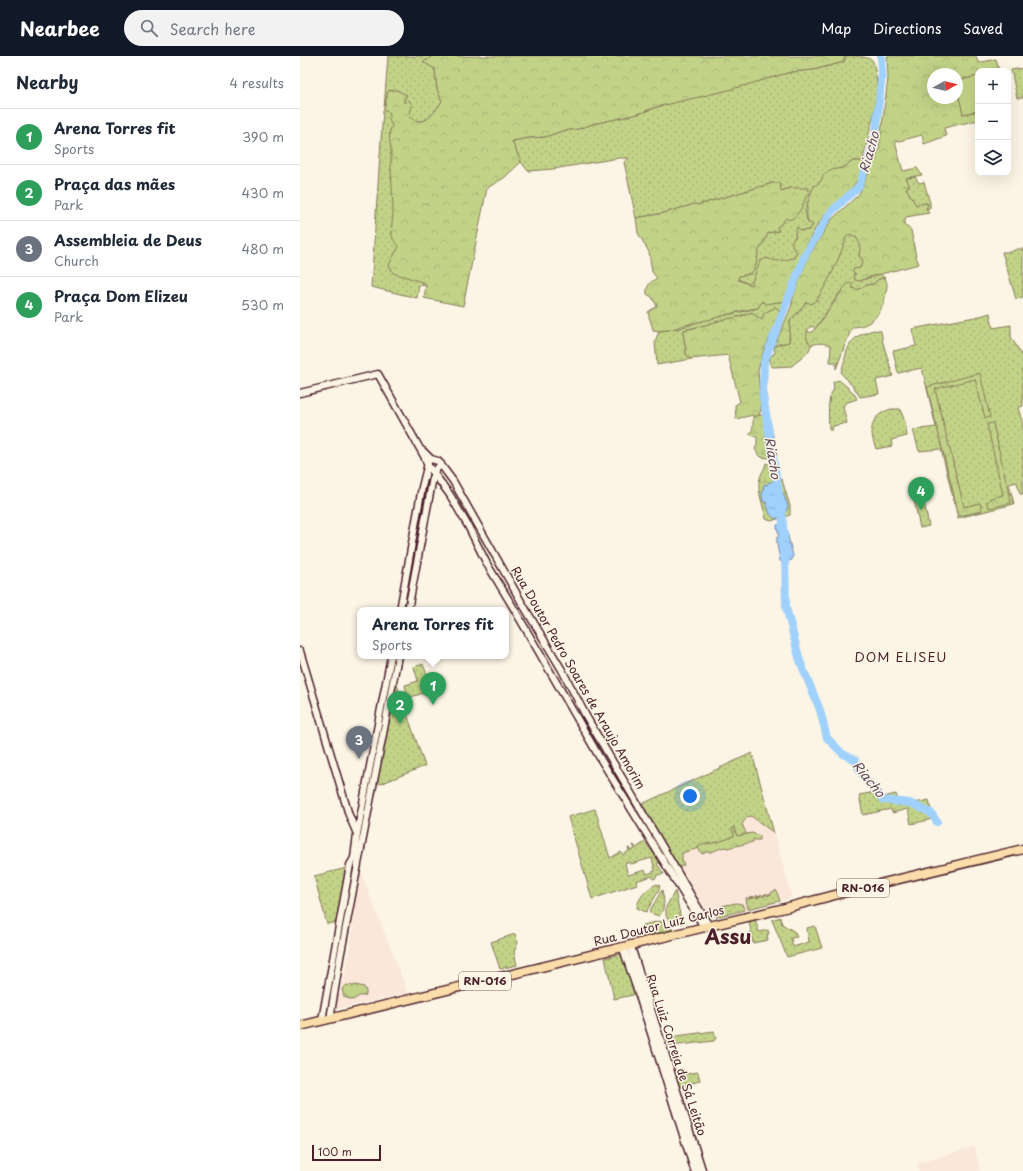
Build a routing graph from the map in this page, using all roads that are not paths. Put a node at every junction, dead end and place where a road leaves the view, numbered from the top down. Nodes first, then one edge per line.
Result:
1 (300, 393) edge
2 (429, 461) junction
3 (441, 464) junction
4 (434, 472) junction
5 (522, 603) junction
6 (401, 607) edge
7 (409, 607) edge
8 (513, 607) junction
9 (300, 651) edge
10 (391, 659) edge
11 (397, 659) edge
12 (381, 729) junction
13 (599, 737) junction
14 (591, 742) junction
15 (357, 834) junction
16 (1023, 849) edge
17 (706, 926) junction
18 (626, 946) junction
19 (326, 1020) junction
20 (300, 1026) edge
21 (695, 1171) edge
22 (702, 1171) edge

1 - 2 street, Rua Doutor Pedro Soares de Araujo Amorim
2 - 3 street, Rua Doutor Pedro Soares de Araujo Amorim
2 - 4 street, Rua Doutor Pedro Soares de Araujo Amorim
2 - 6 street
3 - 4 street
3 - 5 street, Rua Doutor Pedro Soares de Araujo Amorim
4 - 7 street
4 - 8 street, Rua Doutor Pedro Soares de Araujo Amorim
5 - 8 street
5 - 13 street, Rua Doutor Pedro Soares de Araujo Amorim
8 - 14 street, Rua Doutor Pedro Soares de Araujo Amorim
9 - 15 street
10 - 12 street
11 - 12 street
12 - 15 street
12 - 19 street
13 - 14 street
13 - 17 street, Rua Doutor Pedro Soares de Araujo Amorim
14 - 17 street, Rua Doutor Pedro Soares de Araujo Amorim
15 - 19 street
16 - 17 main road, Rua Doutor Luiz Carlos / RN-016
17 - 18 main road, Rua Doutor Luiz Carlos / RN-016
18 - 19 main road, Rua Doutor Luiz Carlos / RN-016
18 - 21 main road, Rua Luiz Correia de Sá Leitão
18 - 22 main road, Rua Luiz Correia de Sá Leitão
19 - 20 main road, Rua Doutor Luiz Carlos / RN-016

